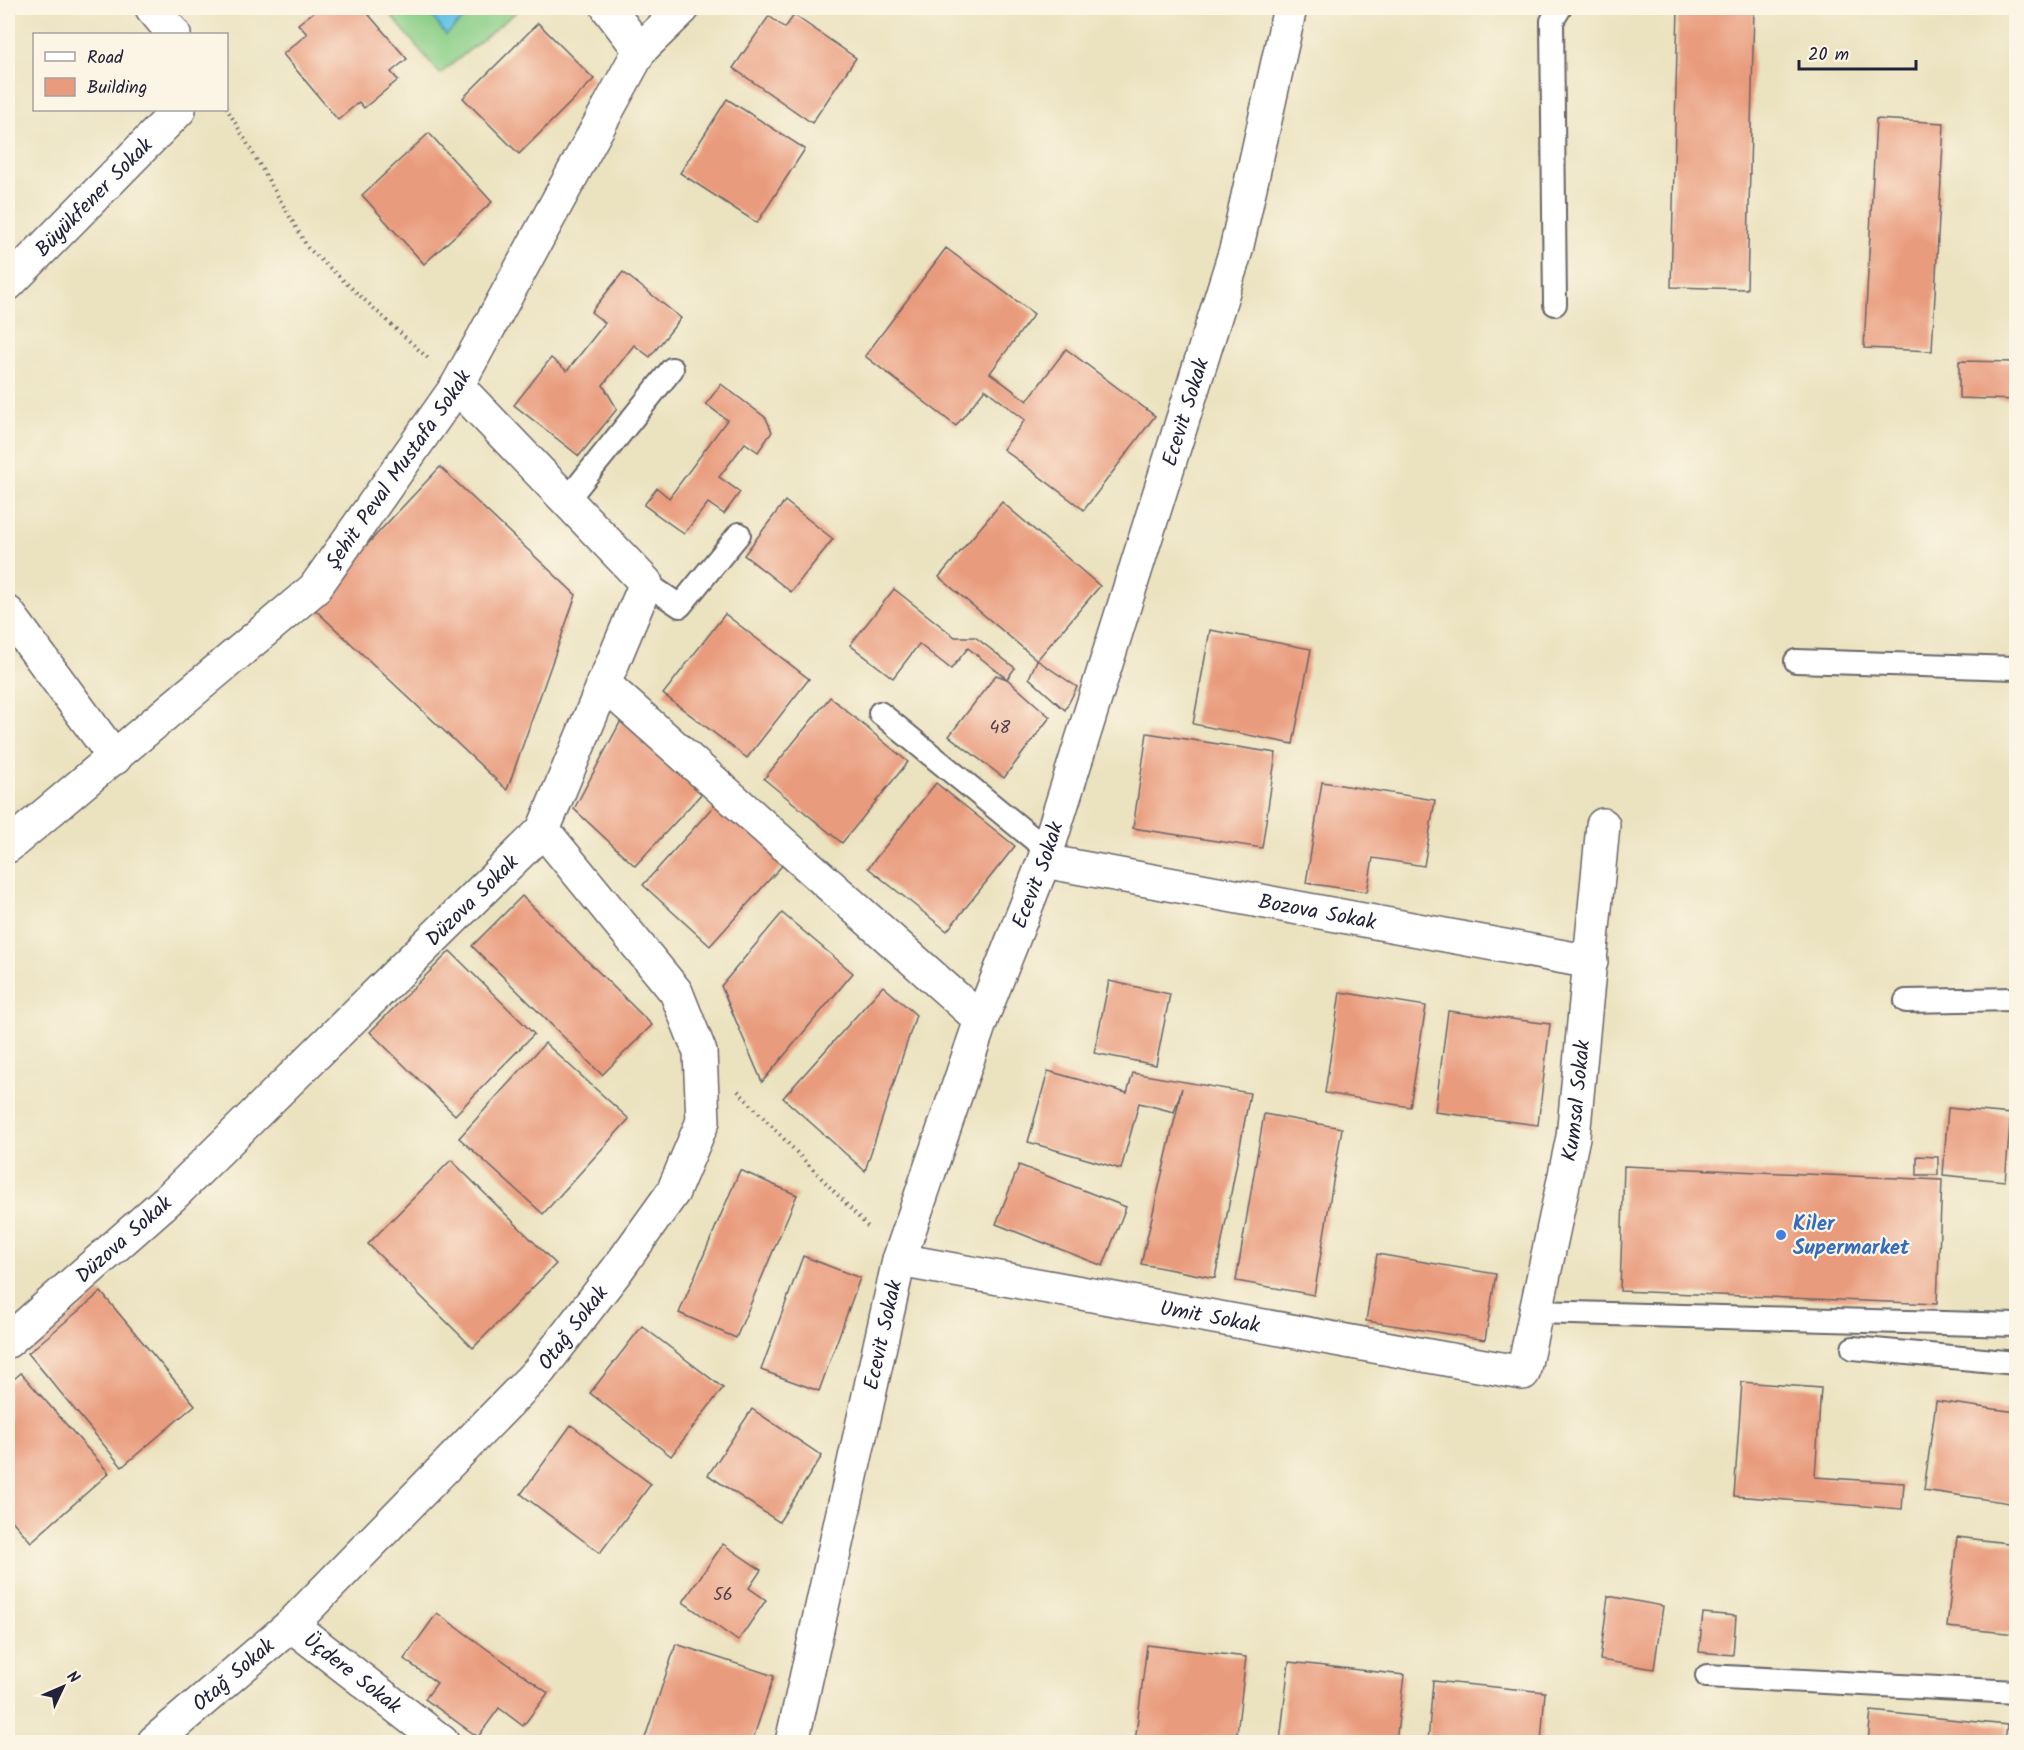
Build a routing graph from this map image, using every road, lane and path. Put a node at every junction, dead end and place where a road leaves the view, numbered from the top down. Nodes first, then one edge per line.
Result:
1 (152, 8) edge
2 (608, 8) edge
3 (683, 8) edge
4 (1290, 8) edge
5 (1560, 8) edge
6 (173, 33) edge
7 (640, 50) junction
8 (228, 110) edge
9 (178, 111) edge
10 (8, 284) edge
11 (1555, 304) dead end
12 (672, 369) dead end
13 (457, 386) junction
14 (567, 500) junction
15 (739, 534) dead end
16 (646, 583) junction
17 (8, 613) edge
18 (1796, 661) dead end
19 (2016, 668) edge
20 (603, 683) junction
21 (880, 713) dead end
22 (115, 759) junction
23 (1603, 825) dead end
24 (543, 830) junction
25 (8, 846) edge
26 (1045, 855) junction
27 (1591, 962) junction
28 (2016, 999) edge
29 (1906, 1001) dead end
30 (981, 1020) junction
31 (700, 1052) junction
32 (899, 1260) junction
33 (1535, 1312) junction
34 (2016, 1325) edge
35 (8, 1341) edge
36 (1853, 1348) dead end
37 (2016, 1363) edge
38 (1522, 1373) joint
39 (291, 1625) junction
40 (1707, 1676) dead end
41 (2016, 1692) edge
42 (154, 1743) edge
43 (442, 1743) edge
44 (792, 1743) edge

1 - 6 street
2 - 7 street
3 - 7 street, Şehit Peval Mustafa Sokak
4 - 26 street, Ecevit Sokak
5 - 11 lane
7 - 13 street, Şehit Peval Mustafa Sokak
8 - 13 path
9 - 10 street, Büyükfener Sokak
12 - 14 lane
13 - 14 street
13 - 22 street, Şehit Peval Mustafa Sokak
14 - 16 street
15 - 16 lane
16 - 20 street, Düzova Sokak
17 - 22 street
18 - 19 lane
20 - 24 street, Düzova Sokak
20 - 30 street
21 - 26 lane
22 - 25 street, Şehit Peval Mustafa Sokak
23 - 27 street, Kumsal Sokak
24 - 31 street, Otağ Sokak
24 - 35 street, Düzova Sokak
26 - 27 street, Bozova Sokak
26 - 30 street, Ecevit Sokak
27 - 33 street, Kumsal Sokak
28 - 29 lane
30 - 32 street, Ecevit Sokak
31 - 32 path
31 - 39 street, Otağ Sokak
32 - 38 street, Umit Sokak
32 - 44 street, Ecevit Sokak
33 - 34 lane
33 - 38 street, Kumsal Sokak
36 - 37 lane
39 - 42 street, Otağ Sokak
39 - 43 street, Üçdere Sokak
40 - 41 lane

